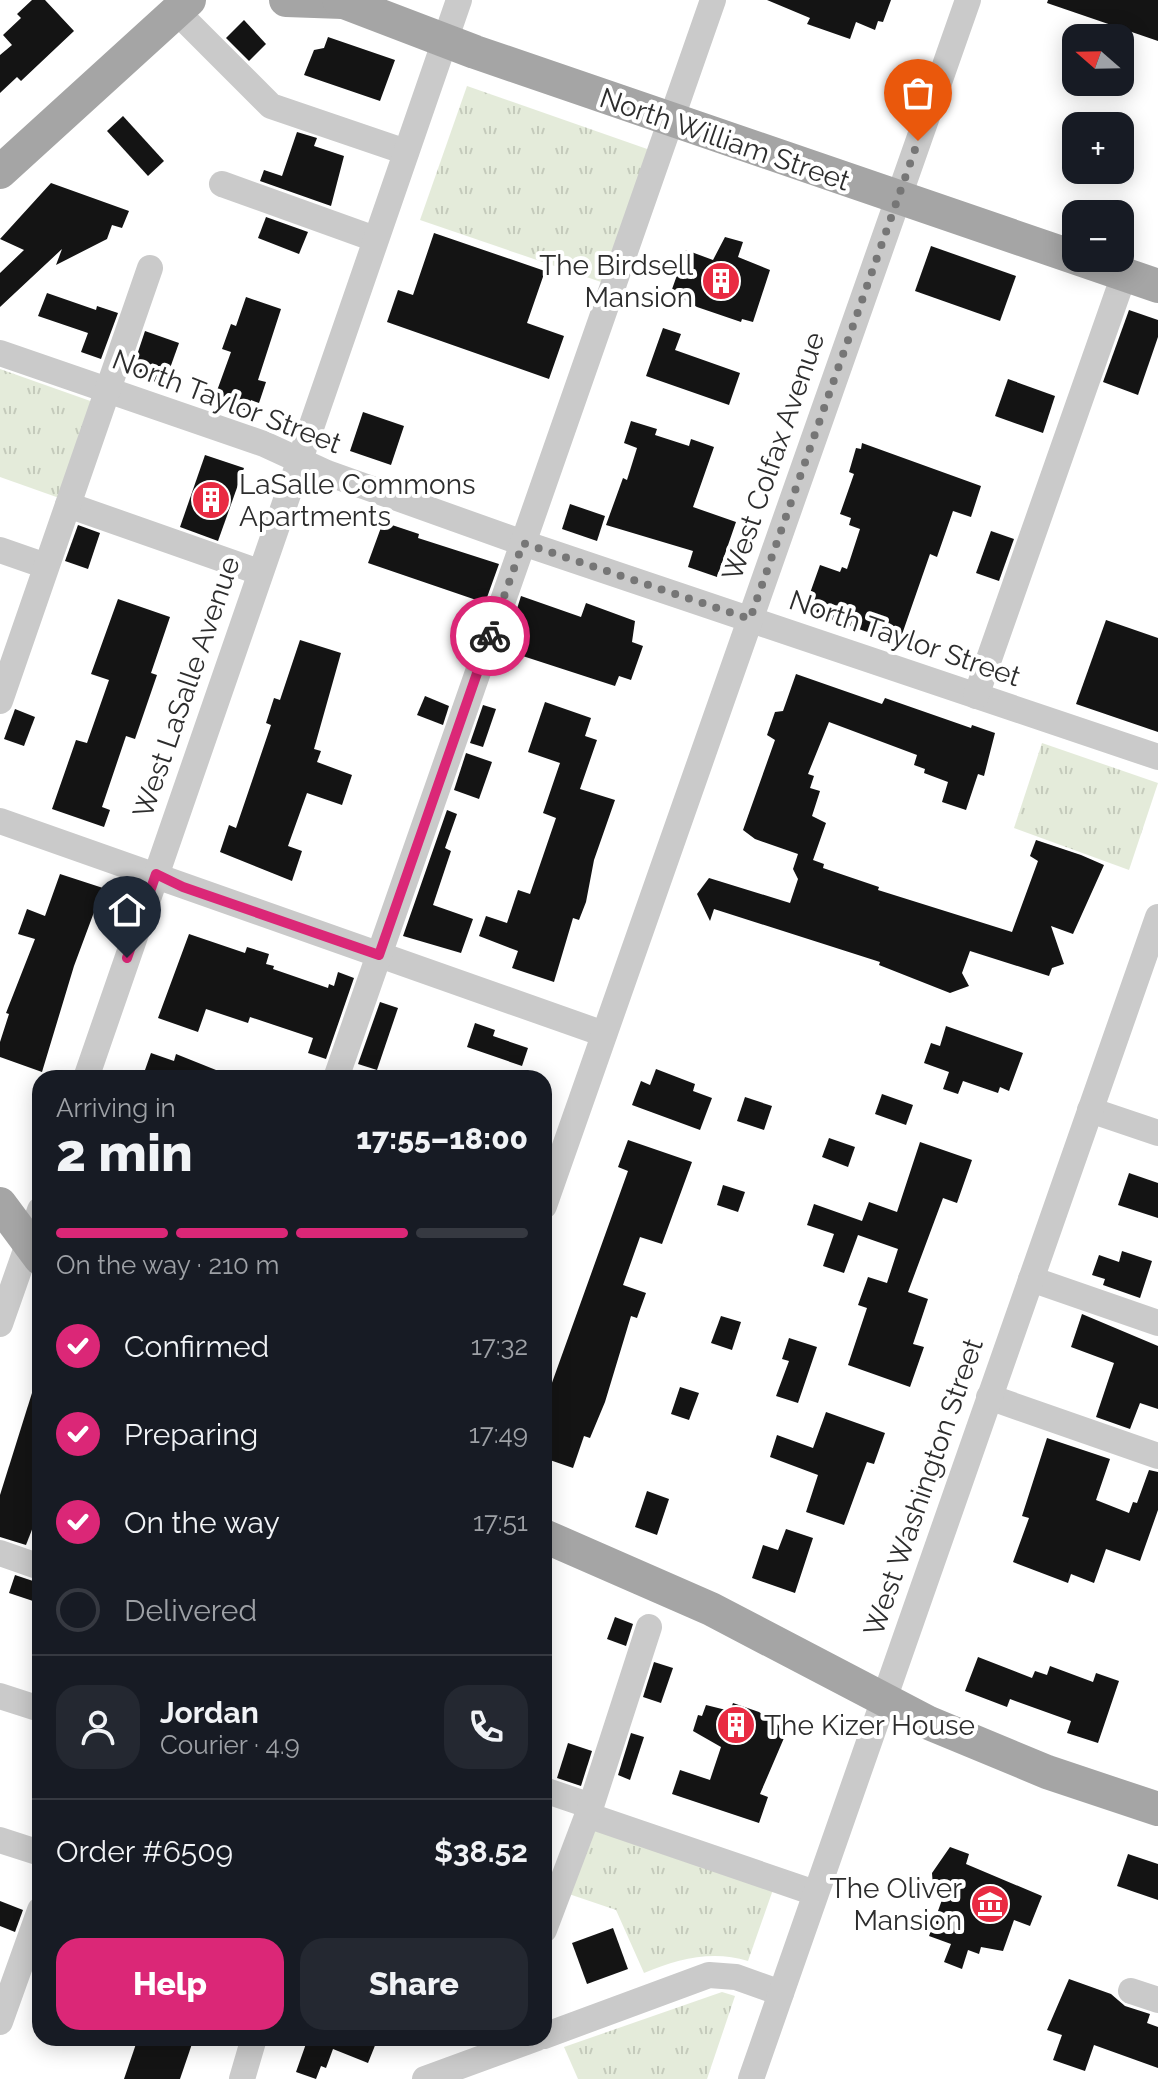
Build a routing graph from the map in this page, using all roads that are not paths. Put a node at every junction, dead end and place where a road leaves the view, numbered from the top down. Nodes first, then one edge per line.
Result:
1 (286, 0) edge
2 (459, 0) edge
3 (713, 0) edge
4 (968, 0) edge
5 (341, 1) edge
6 (183, 6) edge
7 (444, 41) junction
8 (671, 121) junction
9 (406, 152) junction
10 (0, 172) edge
11 (222, 184) dead end
12 (898, 198) junction
13 (375, 239) junction
14 (150, 268) dead end
15 (1124, 275) junction
16 (1158, 286) edge
17 (0, 353) edge
18 (107, 389) junction
19 (297, 459) junction
20 (68, 505) junction
21 (523, 543) junction
22 (0, 550) edge
23 (46, 566) junction
24 (259, 572) junction
25 (750, 619) junction
26 (10, 636) edge
27 (976, 696) junction
28 (0, 701) edge
29 (1158, 757) edge
30 (0, 821) edge
31 (156, 874) junction
32 (1158, 917) edge
33 (379, 955) junction
34 (604, 1034) junction
35 (89, 1070) edge
36 (339, 1070) edge
37 (1090, 1110) junction
38 (1158, 1133) edge
39 (552, 1183) edge
40 (0, 1204) edge
41 (32, 1248) edge
42 (32, 1255) edge
43 (1031, 1279) junction
44 (1, 1320) edge
45 (1158, 1323) edge
46 (989, 1397) junction
47 (1158, 1456) edge
48 (552, 1539) edge
49 (0, 1553) edge
50 (32, 1564) edge
51 (649, 1627) dead end
52 (0, 1696) edge
53 (882, 1701) junction
54 (32, 1706) edge
55 (552, 1794) edge
56 (1158, 1809) edge
57 (589, 1811) junction
58 (0, 1840) edge
59 (32, 1850) edge
60 (815, 1893) junction
61 (552, 1909) edge
62 (32, 1932) edge
63 (1131, 1991) dead end
64 (781, 1993) junction
65 (1158, 2000) edge
66 (0, 2022) edge
67 (552, 2032) edge
68 (252, 2046) edge
69 (514, 2046) edge
70 (430, 2078) edge
71 (242, 2079) edge
72 (751, 2079) edge

1 - 5 main road, North William Street
2 - 7 street, West LaSalle Avenue
3 - 8 street
4 - 12 street, West Colfax Avenue
5 - 7 main road, North William Street
6 - 9 street
6 - 10 main road
7 - 8 main road, North William Street
7 - 9 street, West LaSalle Avenue
8 - 12 main road, North William Street
8 - 21 street
9 - 13 street, West LaSalle Avenue
11 - 13 street
12 - 15 main road, North William Street
12 - 25 street, West Colfax Avenue
13 - 19 street, West LaSalle Avenue
14 - 18 street
15 - 16 main road, North William Street
15 - 27 street
17 - 18 street, North Taylor Street
18 - 19 street, North Taylor Street
18 - 20 street
19 - 21 street, North Taylor Street
19 - 24 street, West LaSalle Avenue
20 - 23 street
20 - 24 street
21 - 25 street, North Taylor Street
21 - 33 street
22 - 23 street
23 - 26 street
24 - 31 street, West LaSalle Avenue
25 - 27 street, North Taylor Street
25 - 34 street, West Colfax Avenue
26 - 28 street
27 - 29 street, North Taylor Street
30 - 31 street
31 - 33 street
31 - 35 street, West LaSalle Avenue
32 - 37 street, West Washington Street
33 - 34 street
33 - 36 street
34 - 39 street, West Colfax Avenue
37 - 38 street
37 - 43 street, West Washington Street
40 - 41 main road
42 - 44 street
43 - 45 street
43 - 46 street, West Washington Street
46 - 47 street
46 - 53 street, West Washington Street
48 - 53 main road
49 - 50 street
51 - 57 street
52 - 54 street
53 - 56 main road
53 - 60 street, West Washington Street
55 - 57 street
57 - 60 street
57 - 61 street
58 - 59 street
60 - 64 street, West Washington Street
62 - 66 street
63 - 65 street
64 - 67 street
64 - 72 street, West Washington Street
68 - 71 street
69 - 70 street

